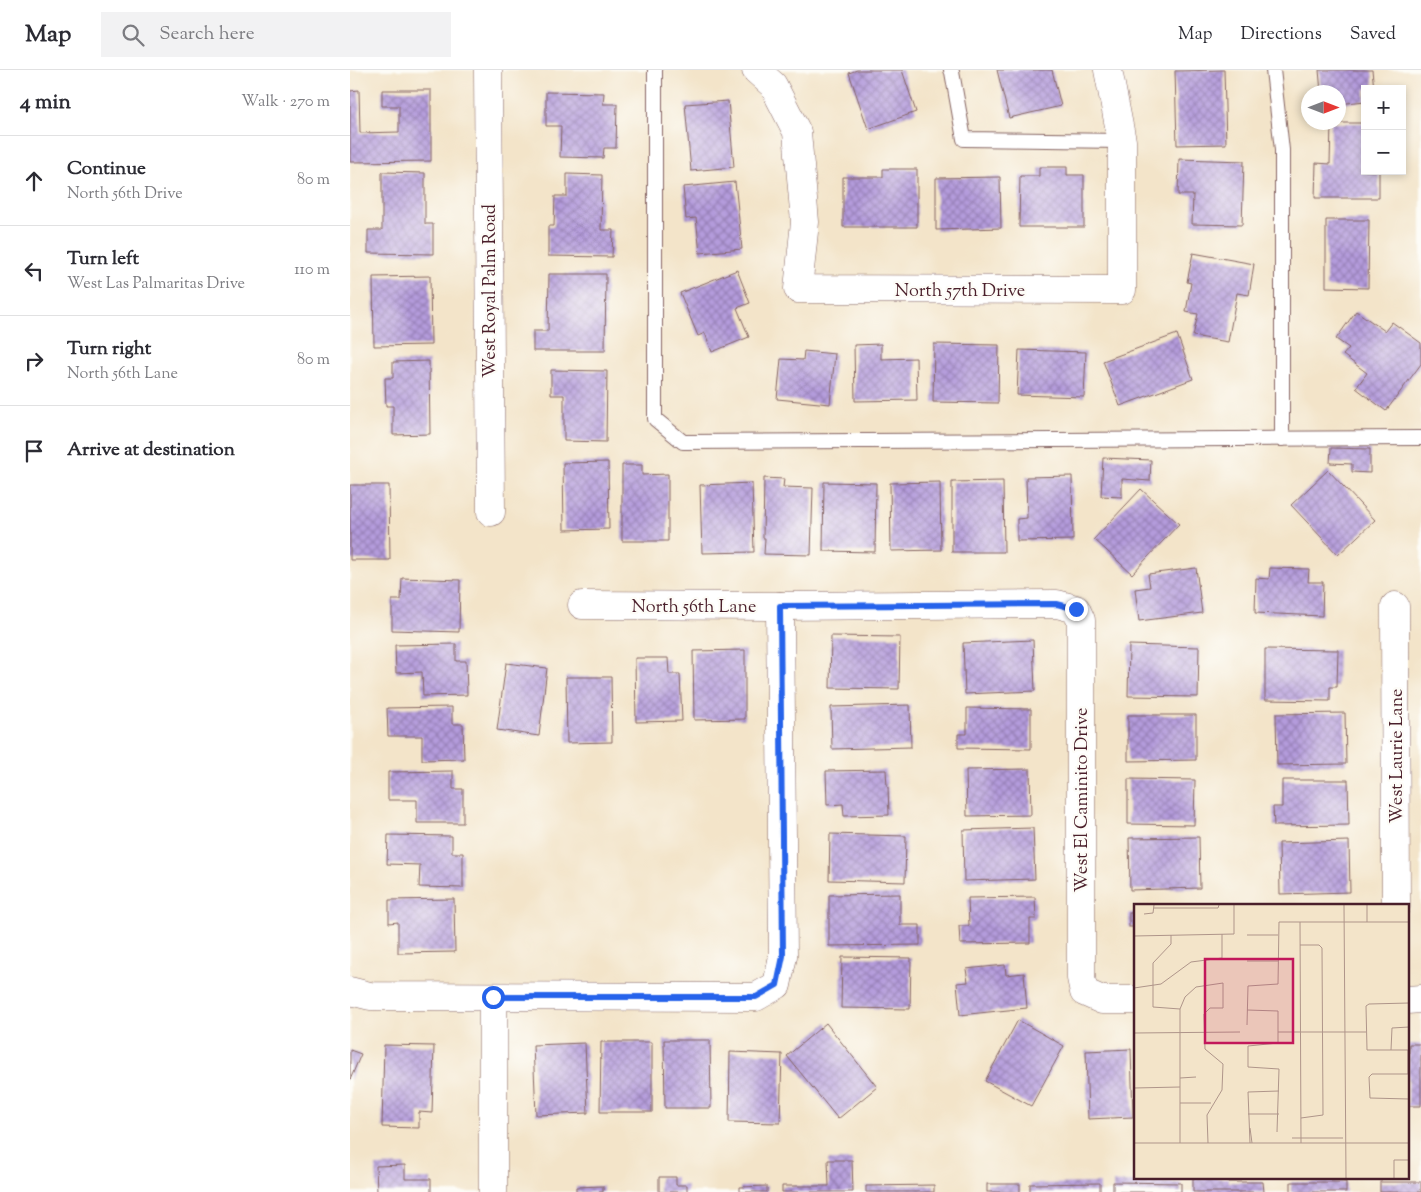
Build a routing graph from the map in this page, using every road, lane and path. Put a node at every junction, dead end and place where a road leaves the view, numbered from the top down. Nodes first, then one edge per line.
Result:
1 (488, 70) edge
2 (655, 70) edge
3 (756, 70) edge
4 (951, 70) edge
5 (1108, 70) edge
6 (1273, 70) edge
7 (1122, 141) junction
8 (1421, 438) edge
9 (1282, 439) junction
10 (491, 512) dead end
11 (582, 606) dead end
12 (780, 606) junction
13 (1395, 606) dead end
14 (1076, 609) joint
15 (1396, 904) edge
16 (350, 991) edge
17 (493, 997) junction
18 (1421, 999) edge
19 (1134, 1000) edge
20 (1408, 1000) edge
21 (493, 1192) edge

1 - 10 street, West Royal Palm Road
2 - 9 lane
3 - 7 street, North 57th Drive
4 - 7 lane
5 - 7 street
6 - 9 lane
8 - 9 lane
11 - 12 street, North 56th Lane
12 - 14 street, North 56th Lane
12 - 17 street
13 - 15 street, West Laurie Lane
14 - 19 street, West El Caminito Drive
16 - 17 street
17 - 21 street
18 - 20 street

